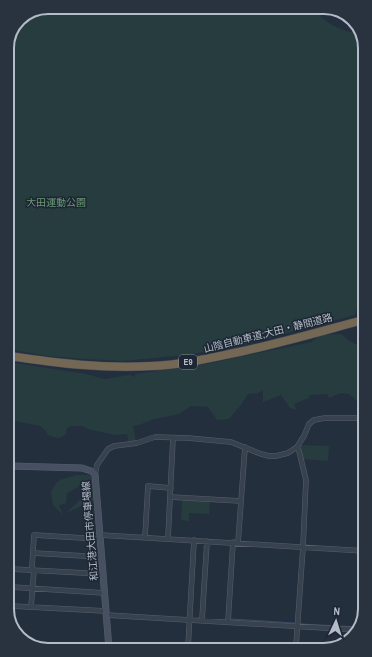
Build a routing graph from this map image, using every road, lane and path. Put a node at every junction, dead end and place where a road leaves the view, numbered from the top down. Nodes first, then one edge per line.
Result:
1 (358, 321) edge
2 (14, 357) edge
3 (358, 419) edge
4 (173, 438) junction
5 (245, 447) junction
6 (296, 447) junction
7 (14, 466) edge
8 (95, 474) junction
9 (171, 488) junction
10 (170, 497) junction
11 (241, 501) junction
12 (100, 537) junction
13 (145, 537) junction
14 (168, 538) junction
15 (194, 540) junction
16 (207, 541) junction
17 (233, 542) junction
18 (238, 543) junction
19 (303, 547) junction
20 (358, 550) edge
21 (33, 553) junction
22 (102, 557) junction
23 (14, 569) edge
24 (34, 570) junction
25 (103, 574) junction
26 (14, 587) edge
27 (33, 589) junction
28 (105, 593) junction
29 (14, 606) edge
30 (32, 607) junction
31 (106, 613) junction
32 (190, 620) junction
33 (202, 620) junction
34 (228, 622) junction
35 (297, 627) junction
36 (350, 630) edge
37 (108, 643) edge
38 (188, 643) edge
39 (296, 643) edge

1 - 2 highway, 山陰自動車道;大田・静間道路 / E9
3 - 6 street
4 - 5 street
4 - 8 street
4 - 9 street
5 - 6 street
5 - 11 street
6 - 19 street
7 - 8 main road, 和江港大田市停車場線
8 - 12 main road, 和江港大田市停車場線
9 - 10 street
9 - 13 street
10 - 11 street
10 - 14 street
11 - 18 street
12 - 13 street
12 - 21 street
12 - 22 main road, 和江港大田市停車場線
13 - 14 street
14 - 15 street
15 - 16 street
15 - 32 street
16 - 17 street
16 - 33 street
17 - 18 street
17 - 34 street
18 - 19 street
19 - 20 street
19 - 35 street
21 - 22 street
21 - 24 street
22 - 25 main road, 和江港大田市停車場線
23 - 24 street
24 - 25 street
24 - 27 street
25 - 28 main road, 和江港大田市停車場線
26 - 27 street
27 - 28 street
27 - 30 street
28 - 31 main road, 和江港大田市停車場線
29 - 30 street
30 - 31 street
31 - 32 street
31 - 37 main road, 和江港大田市停車場線
32 - 33 street
32 - 38 street
33 - 34 street
34 - 35 street
35 - 36 street
35 - 39 street

